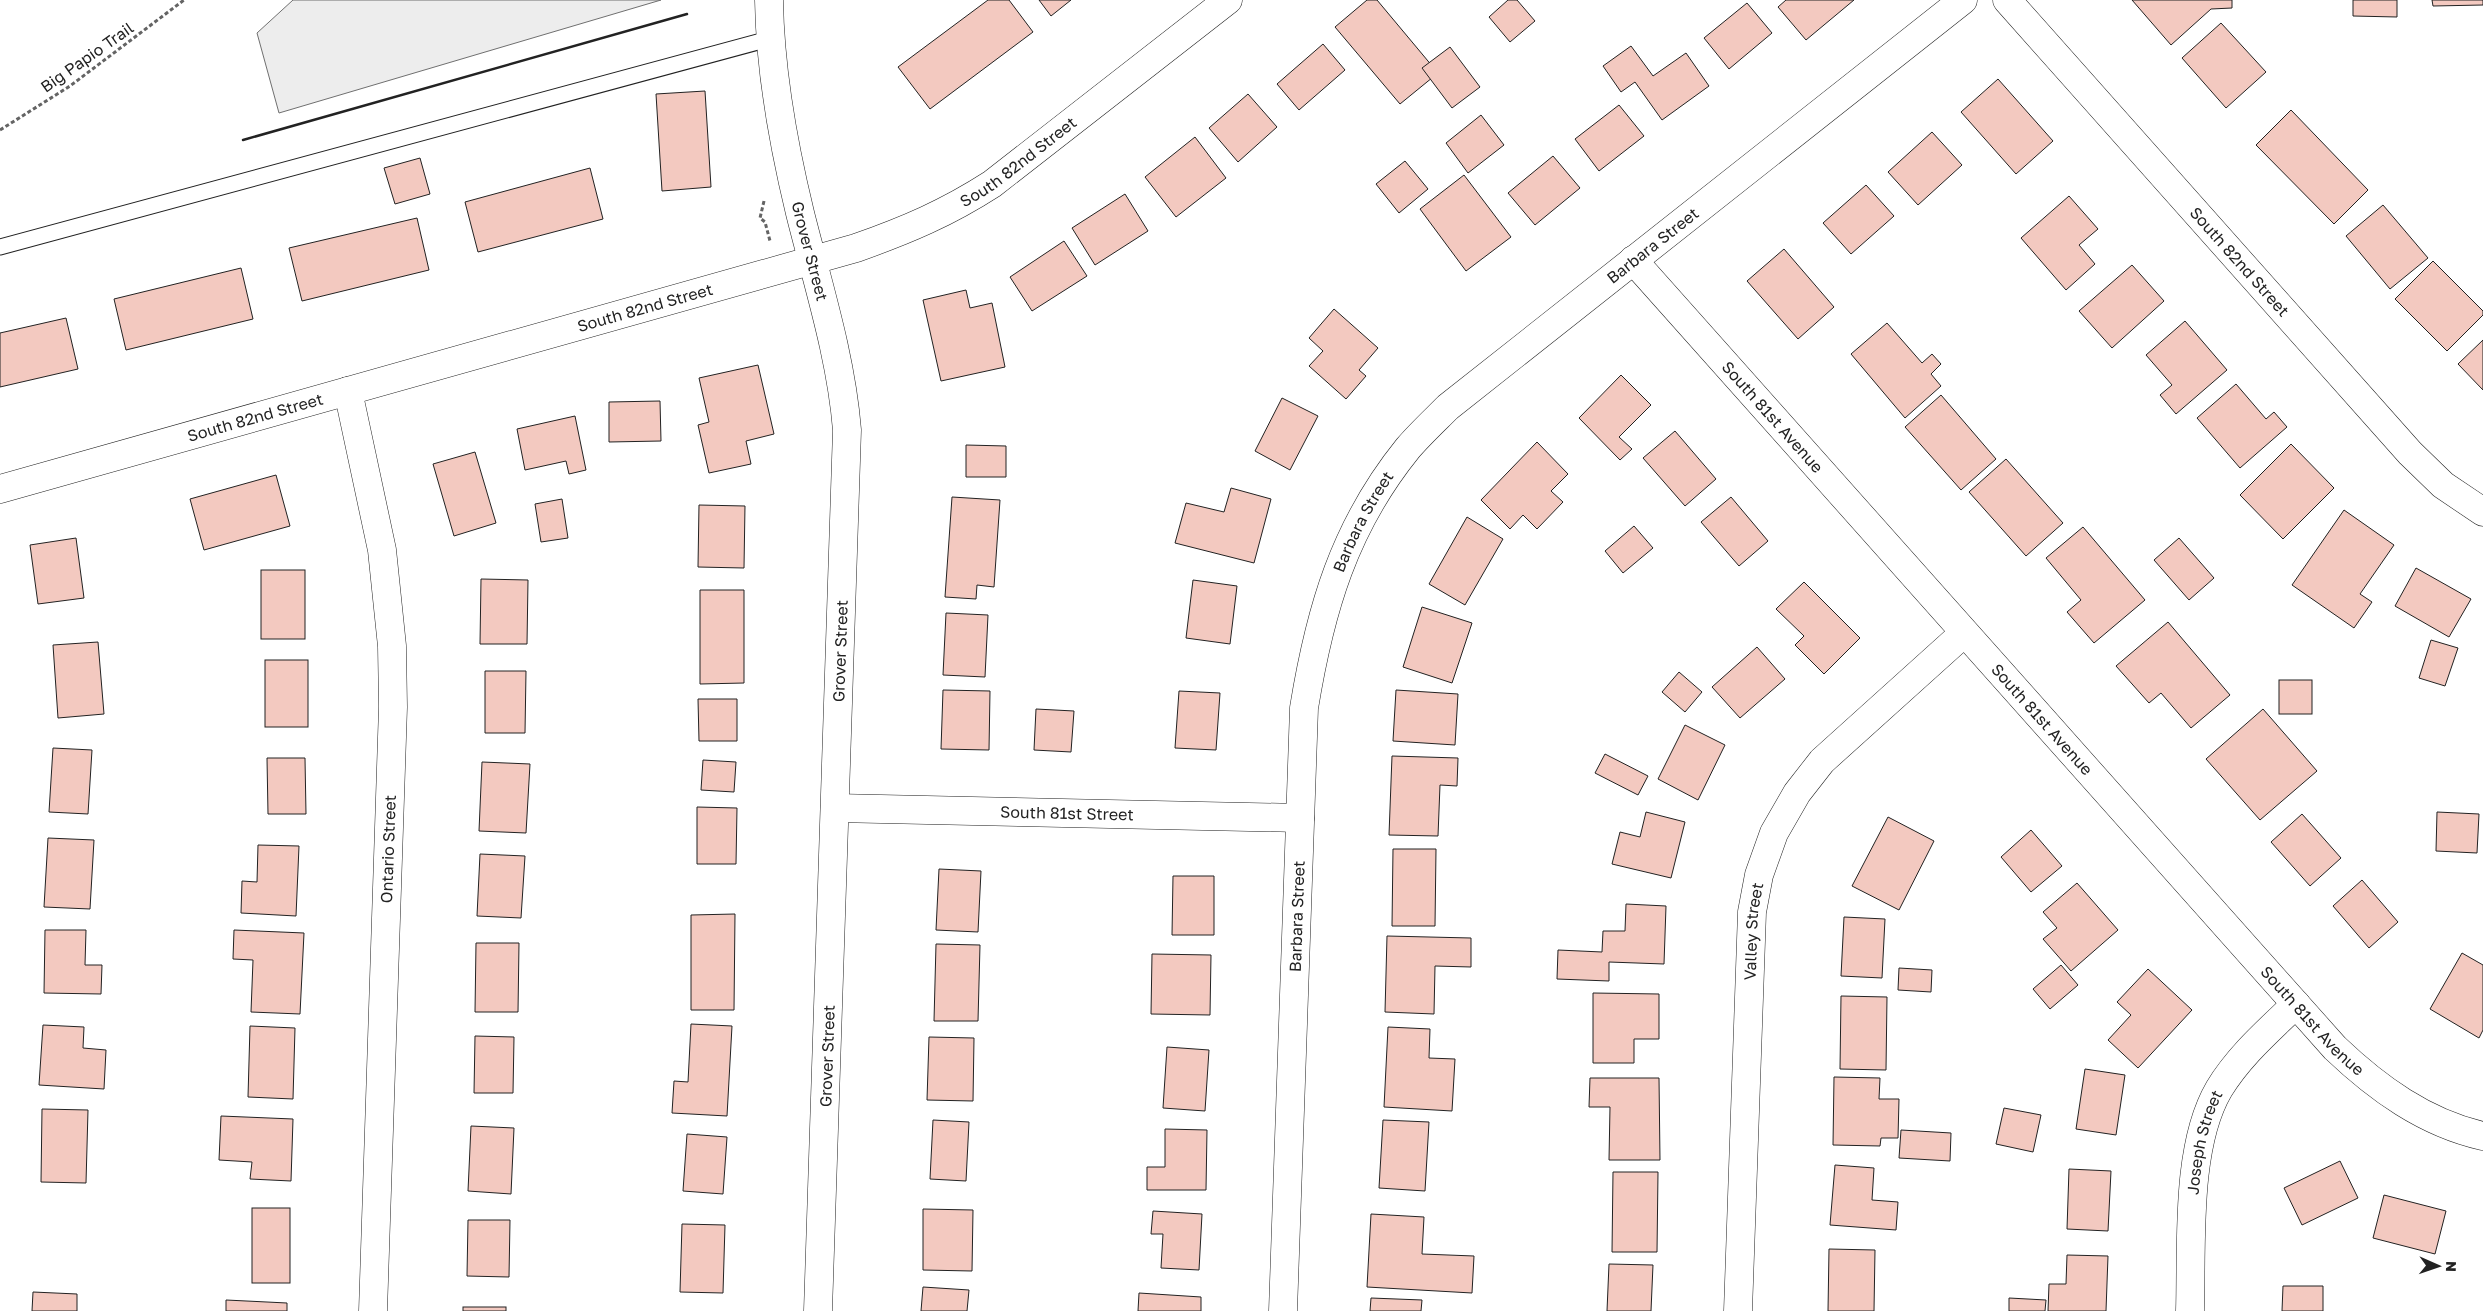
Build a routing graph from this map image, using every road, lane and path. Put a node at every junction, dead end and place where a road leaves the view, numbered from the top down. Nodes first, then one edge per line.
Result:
1 (184, 0) edge
2 (769, 0) edge
3 (1228, 0) edge
4 (1962, 0) edge
5 (2008, 0) edge
6 (770, 38) junction
7 (0, 130) edge
8 (0, 247) edge
9 (813, 260) junction
10 (1633, 260) junction
11 (348, 391) junction
12 (0, 489) edge
13 (2483, 512) edge
14 (1964, 633) junction
15 (835, 808) junction
16 (1300, 818) junction
17 (2296, 1004) junction
18 (2483, 1136) edge
19 (373, 1311) edge
20 (818, 1311) edge
21 (1284, 1311) edge
22 (1738, 1311) edge
23 (2190, 1311) edge

1 - 7 path, Big Papio Trail
2 - 6 street, Grover Street
3 - 9 street, South 82nd Street
4 - 10 street, Barbara Street
5 - 13 street, South 82nd Street
6 - 8 lane
6 - 9 street, Grover Street
9 - 11 street, South 82nd Street
9 - 15 street, Grover Street
10 - 14 street, South 81st Avenue
10 - 16 street, Barbara Street
11 - 12 street, South 82nd Street
11 - 19 street, Ontario Street
14 - 17 street, South 81st Avenue
14 - 22 street, Valley Street
15 - 16 street, South 81st Street
15 - 20 street, Grover Street
16 - 21 street, Barbara Street
17 - 18 street, South 81st Avenue
17 - 23 street, Joseph Street

